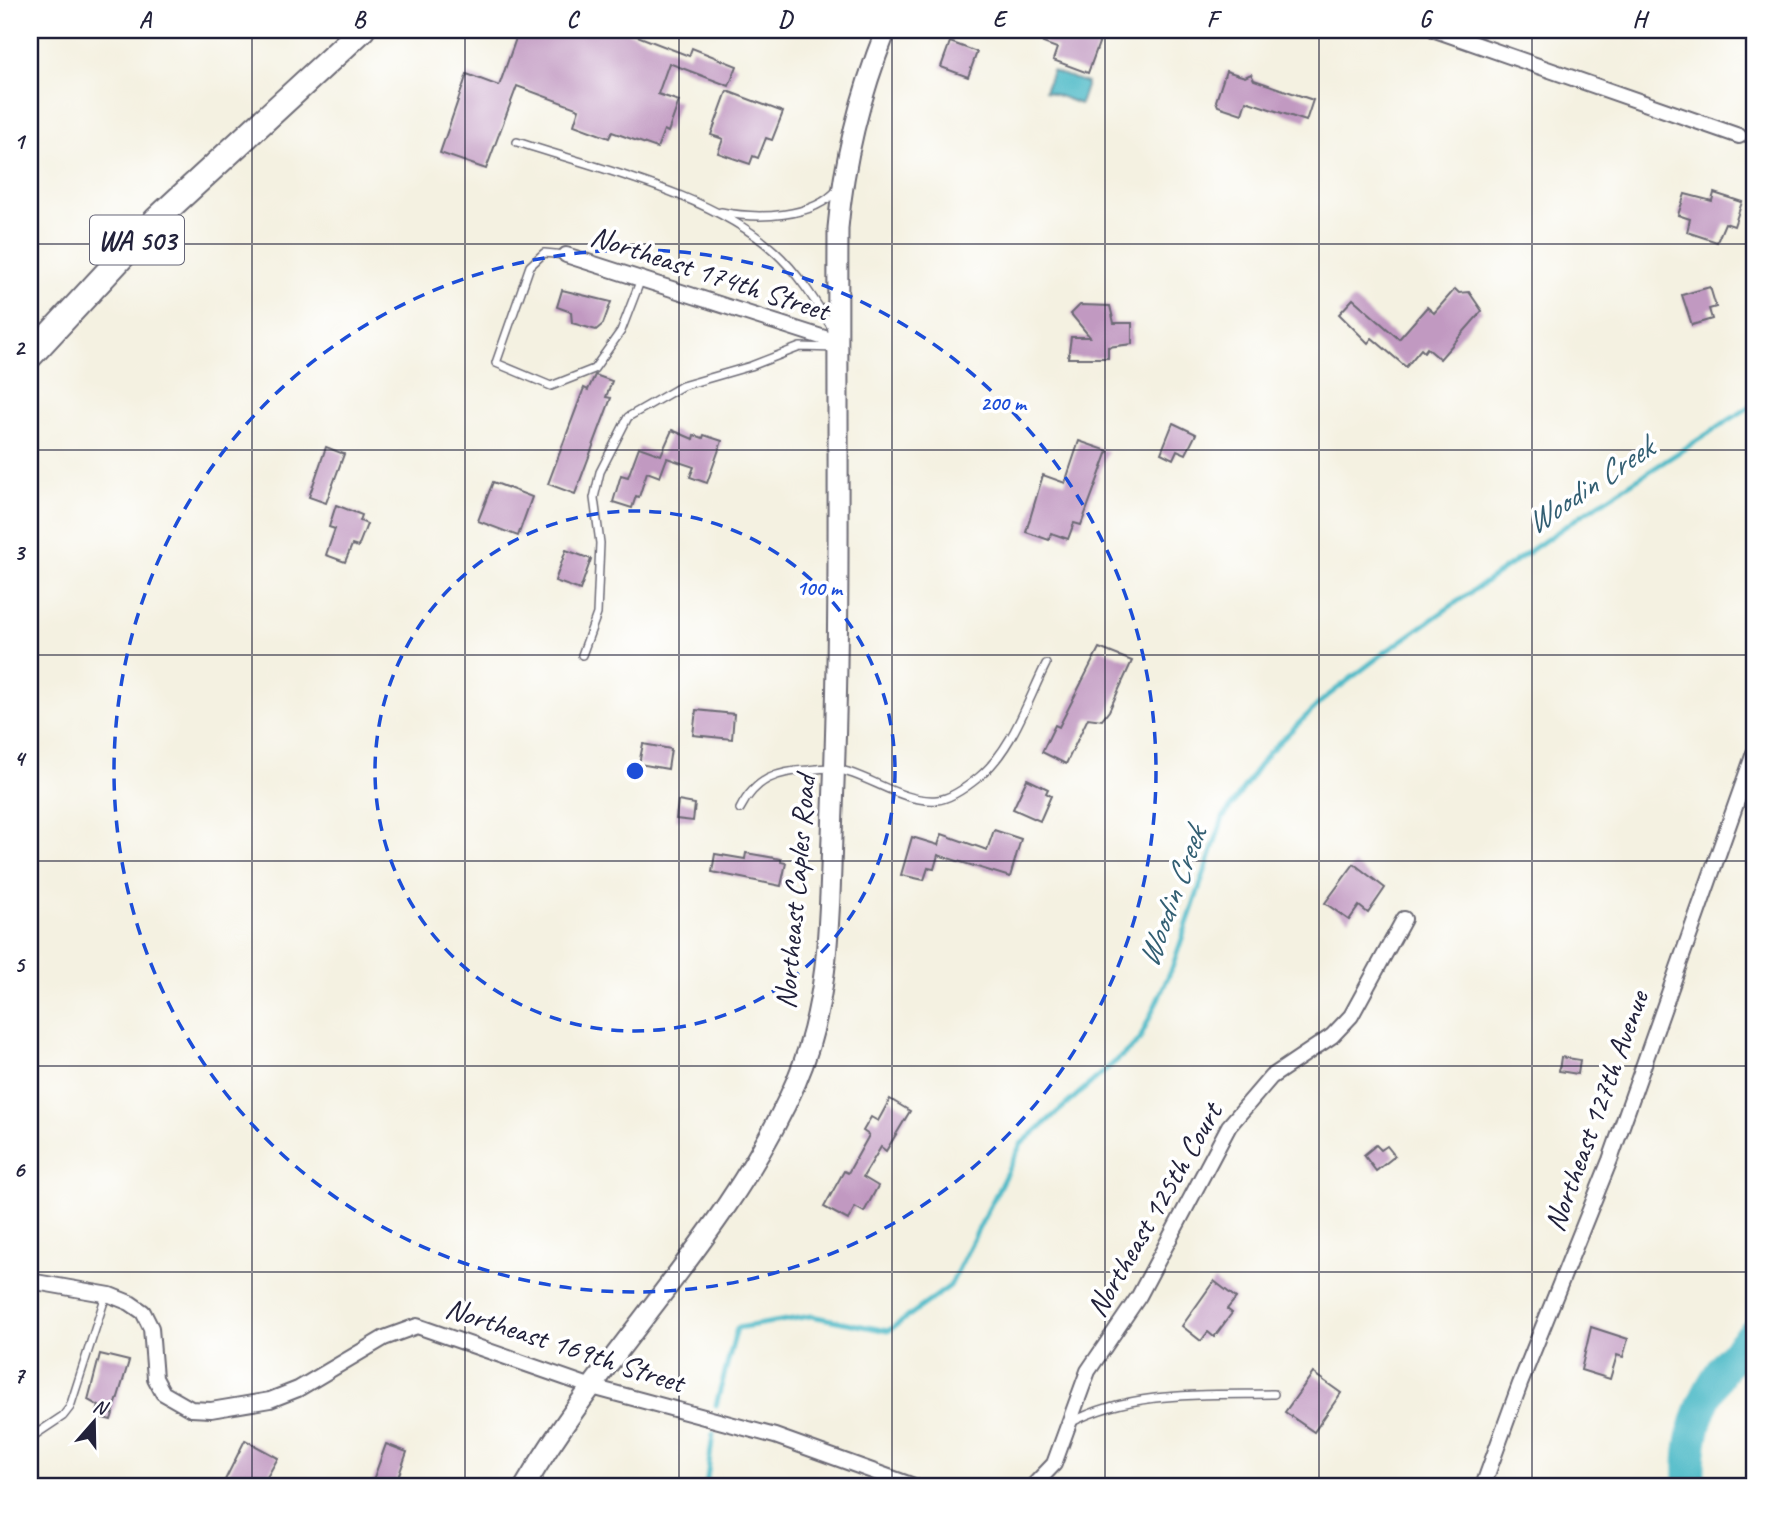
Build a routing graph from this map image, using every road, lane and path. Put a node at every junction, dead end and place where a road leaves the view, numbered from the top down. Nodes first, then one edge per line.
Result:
1 (362, 30) edge
2 (886, 30) edge
3 (1436, 30) edge
4 (1739, 136) dead end
5 (517, 142) dead end
6 (842, 182) junction
7 (713, 211) junction
8 (566, 255) joint
9 (641, 279) junction
10 (837, 342) junction
11 (30, 356) edge
12 (582, 656) dead end
13 (1046, 664) dead end
14 (1754, 753) edge
15 (835, 768) junction
16 (740, 809) dead end
17 (1404, 919) dead end
18 (30, 1281) edge
19 (106, 1294) junction
20 (592, 1387) junction
21 (1274, 1394) dead end
22 (1070, 1423) junction
23 (30, 1438) edge
24 (526, 1486) edge
25 (914, 1486) edge
26 (1033, 1486) edge
27 (1483, 1486) edge

1 - 11 highway, WA 503
2 - 6 main road, Northeast Caples Road
3 - 4 street
5 - 7 lane
6 - 7 lane
6 - 10 main road, Northeast Caples Road
7 - 10 lane
8 - 9 street, Northeast 174th Street
8 - 9 lane
9 - 10 street, Northeast 174th Street
10 - 12 lane
10 - 15 main road, Northeast Caples Road
13 - 15 lane
14 - 27 street, Northeast 127th Avenue
15 - 16 lane
15 - 20 main road, Northeast Caples Road
17 - 22 street, Northeast 125th Court
18 - 19 street, Northeast 169th Street
19 - 20 street, Northeast 169th Street
19 - 23 lane
20 - 24 main road, Northeast Caples Road
20 - 25 street, Northeast 169th Street
21 - 22 lane
22 - 26 street, Northeast 125th Court

